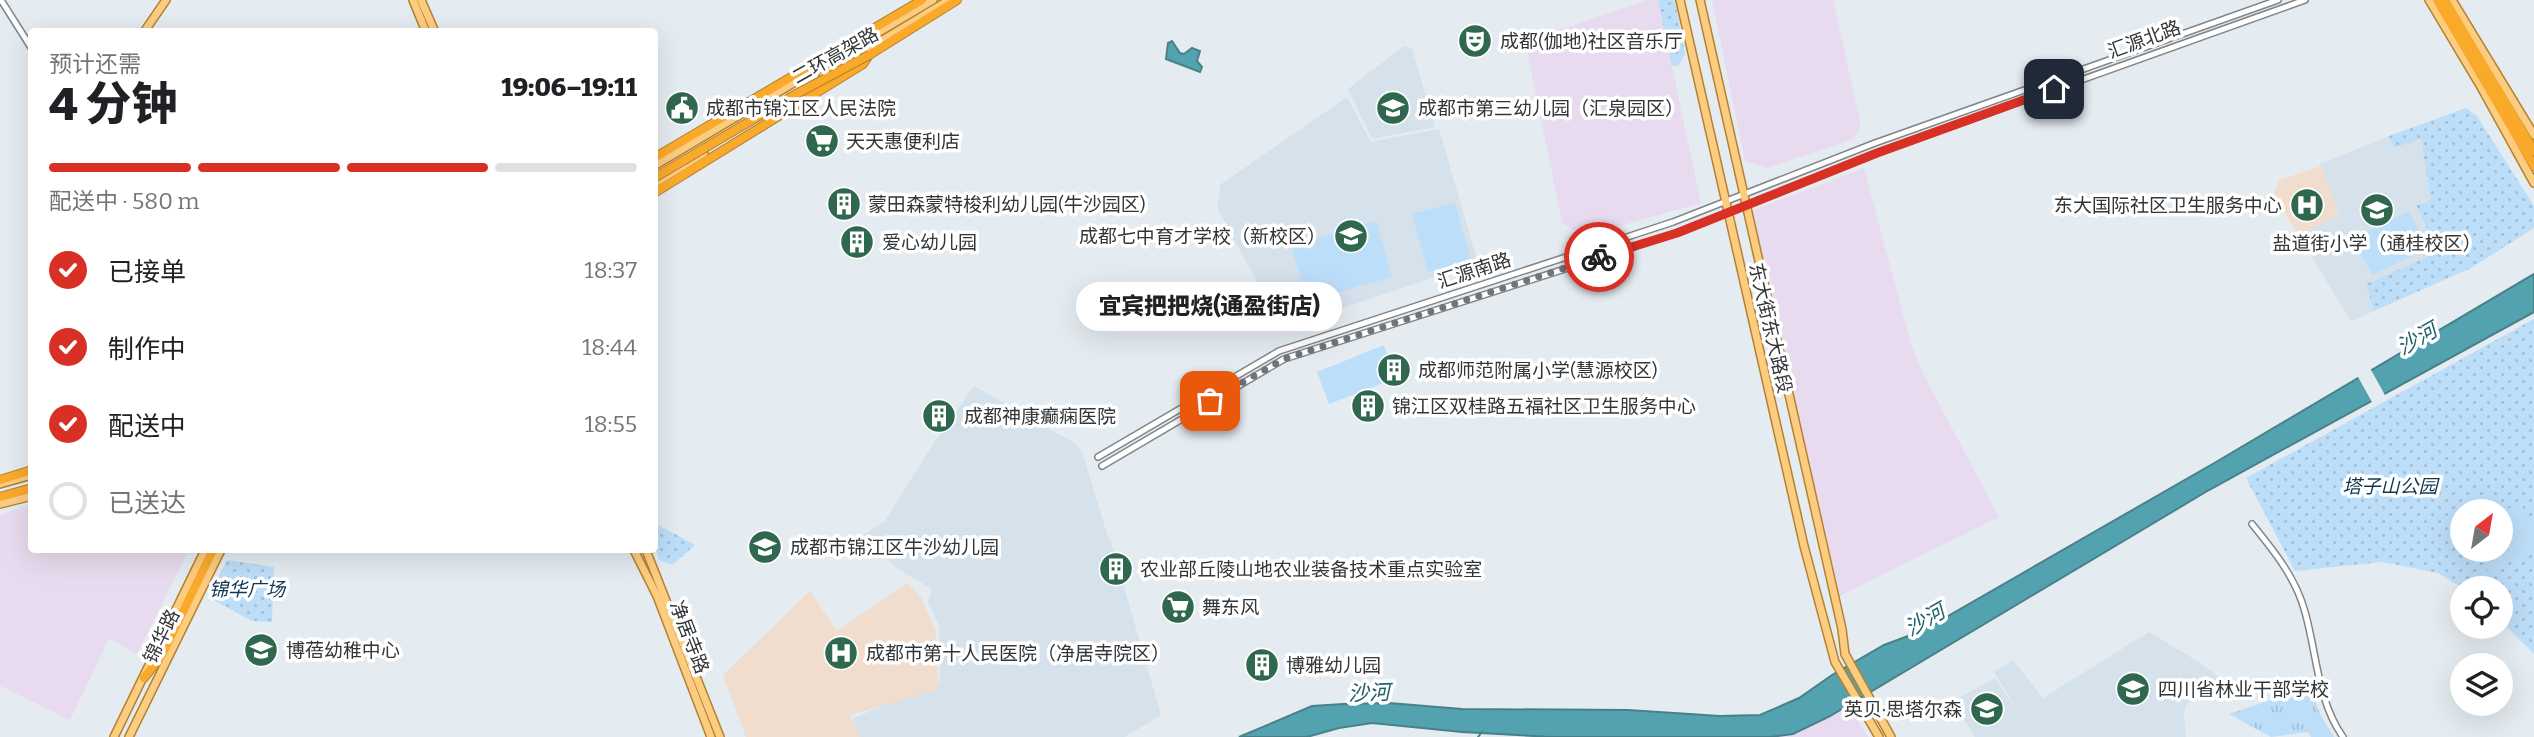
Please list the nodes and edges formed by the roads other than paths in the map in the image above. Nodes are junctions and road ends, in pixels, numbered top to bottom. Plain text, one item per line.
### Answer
1 (160, 0) edge
2 (166, 0) edge
3 (413, 0) edge
4 (421, 0) edge
5 (922, 0) edge
6 (933, 0) edge
7 (949, 0) edge
8 (957, 0) edge
9 (1680, 0) edge
10 (1700, 0) edge
11 (2278, 0) edge
12 (2305, 0) edge
13 (2430, 0) edge
14 (2437, 0) edge
15 (2445, 0) edge
16 (2452, 0) edge
17 (2, 2) edge
18 (143, 28) edge
19 (144, 28) edge
20 (424, 28) edge
21 (433, 28) edge
22 (28, 43) edge
23 (869, 55) junction
24 (2534, 135) edge
25 (1875, 143) joint
26 (2534, 150) edge
27 (1877, 153) joint
28 (658, 156) edge
29 (658, 164) edge
30 (2534, 166) edge
31 (658, 176) edge
32 (658, 181) edge
33 (2534, 183) edge
34 (658, 191) edge
35 (1744, 194) junction
36 (1725, 202) junction
37 (1746, 206) junction
38 (1728, 213) junction
39 (1098, 457) dead end
40 (1102, 466) dead end
41 (28, 472) edge
42 (28, 476) edge
43 (0, 482) edge
44 (28, 489) edge
45 (0, 497) edge
46 (28, 497) edge
47 (0, 504) edge
48 (2252, 524) dead end
49 (204, 553) edge
50 (212, 553) edge
51 (220, 553) edge
52 (636, 553) edge
53 (647, 553) edge
54 (144, 678) junction
55 (114, 737) edge
56 (129, 737) edge
57 (711, 737) edge
58 (720, 737) edge
59 (1880, 737) edge
60 (1892, 737) edge
61 (2343, 737) edge

1 - 18 main road
2 - 19 main road
3 - 20 main road
4 - 21 main road
5 - 28 highway, 二环高架路
6 - 29 main road
7 - 32 main road
8 - 23 highway, 二环高架路
9 - 36 main road, 东大街东大路段
10 - 35 main road, 东大街东大路段
11 - 25 street, 汇源北路
12 - 27 street, 汇源北路
13 - 33 main road
14 - 30 highway
15 - 26 highway
16 - 24 main road
17 - 22 street
23 - 31 highway, 二环高架路, bridge
23 - 34 highway
25 - 35 street, 汇源南路
27 - 37 street, 汇源南路
35 - 36 street, 汇源南路
35 - 37 main road, 东大街东大路段
36 - 38 main road, 东大街东大路段
36 - 39 street, 汇源南路
37 - 38 street, 汇源南路
37 - 60 main road, 东大街东大路段
38 - 40 street, 汇源南路
38 - 59 main road, 东大街东大路段
41 - 43 highway
42 - 43 main road
44 - 45 highway
46 - 47 main road
48 - 61 street
49 - 54 main road, 锦华路
50 - 54 highway
51 - 56 main road, 锦华路
52 - 57 main road, 净居寺路
53 - 58 main road, 净居寺路
54 - 55 main road, 锦华路

